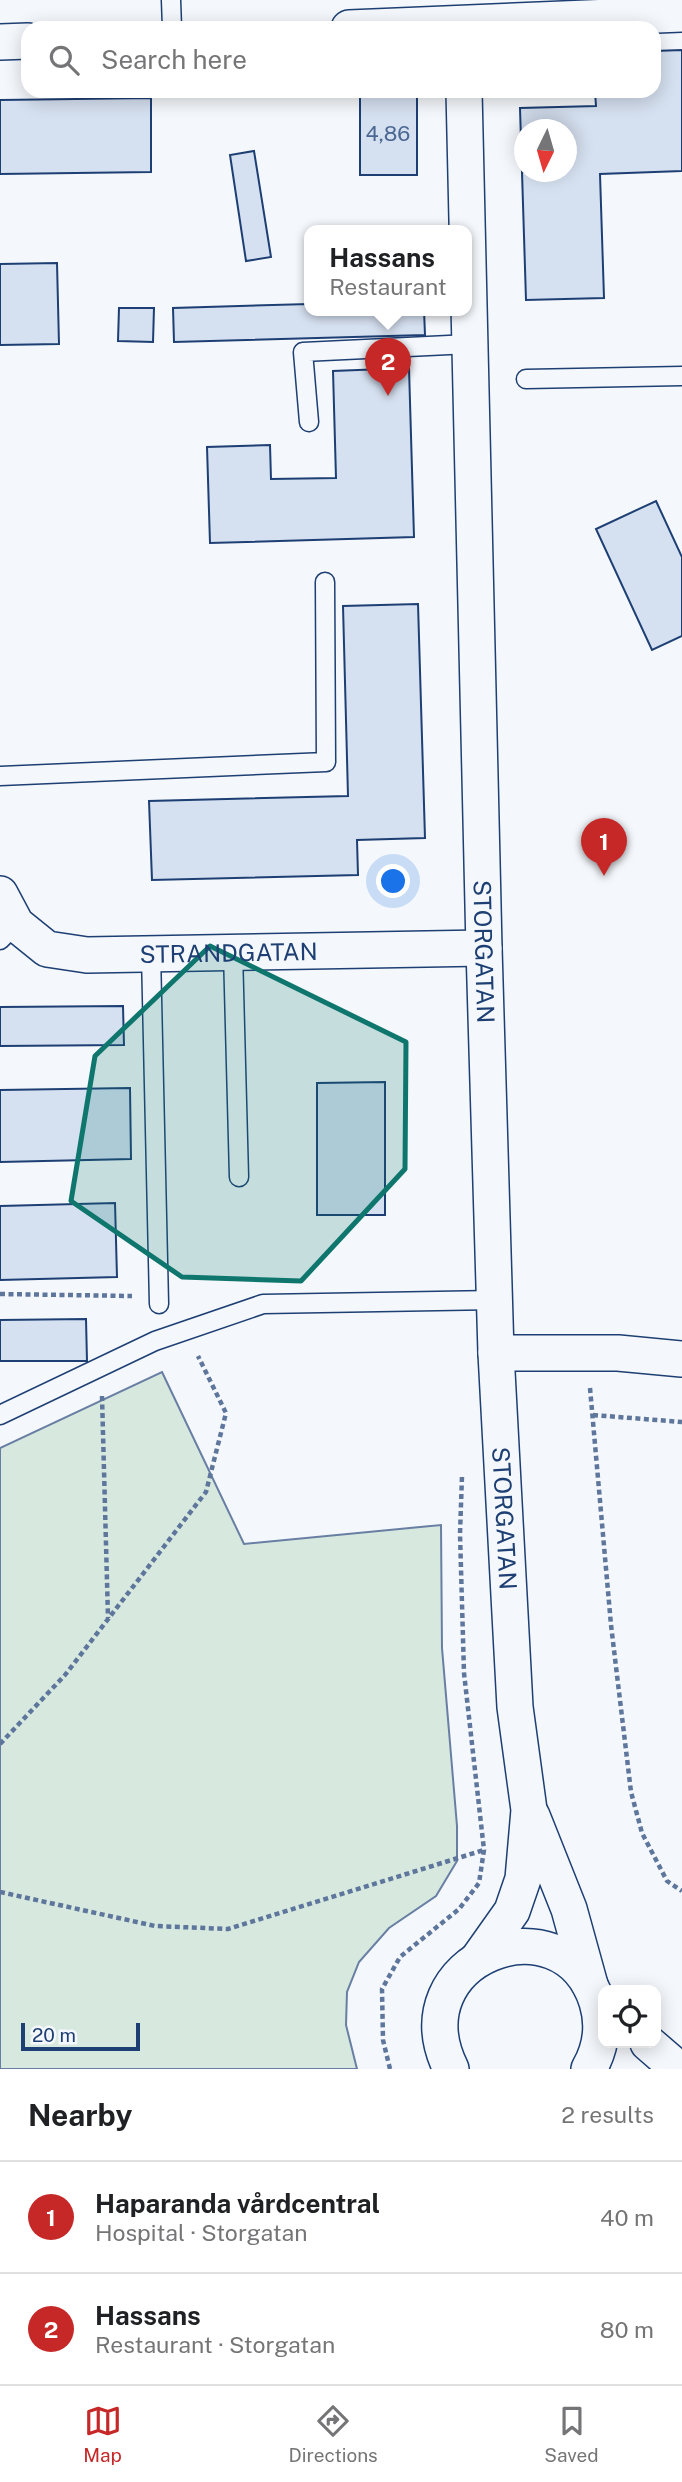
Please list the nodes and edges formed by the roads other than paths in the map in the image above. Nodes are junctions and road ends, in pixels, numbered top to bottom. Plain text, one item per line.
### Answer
1 (171, 0) edge
2 (682, 14) edge
3 (463, 17) edge
4 (172, 21) edge
5 (422, 21) edge
6 (21, 41) edge
7 (0, 42) edge
8 (464, 98) edge
9 (467, 225) edge
10 (469, 316) edge
11 (470, 344) junction
12 (682, 376) edge
13 (526, 379) dead end
14 (309, 422) dead end
15 (325, 582) dead end
16 (0, 776) edge
17 (0, 894) edge
18 (8, 932) edge
19 (484, 948) junction
20 (233, 952) junction
21 (151, 954) junction
22 (239, 1177) dead end
23 (159, 1300) road end
24 (495, 1300) junction
25 (496, 1353) junction
26 (682, 1359) edge
27 (0, 1415) edge
28 (529, 1810) junction
29 (478, 1959) junction
30 (596, 1991) edge
31 (654, 2048) edge
32 (448, 2065) edge
33 (589, 2069) edge
34 (678, 2069) edge

1 - 4 lane
2 - 3 street
3 - 5 street
6 - 7 street
8 - 9 street, STORGATAN
10 - 11 street, STORGATAN
11 - 14 lane
11 - 19 street, STORGATAN
12 - 13 lane
15 - 16 lane
17 - 18 street, STRANDGATAN
18 - 21 street, STRANDGATAN
19 - 20 street, STRANDGATAN
19 - 24 street, STORGATAN
20 - 21 street, STRANDGATAN
20 - 22 lane
21 - 23 lane
24 - 25 street, STORGATAN
24 - 27 lane
25 - 26 street
25 - 28 street, STORGATAN
28 - 29 street, STORGATAN
28 - 30 street, STORGATAN
29 - 30 street, STORGATAN
29 - 32 street, STORGATAN
30 - 33 street, STORGATAN
31 - 34 street

